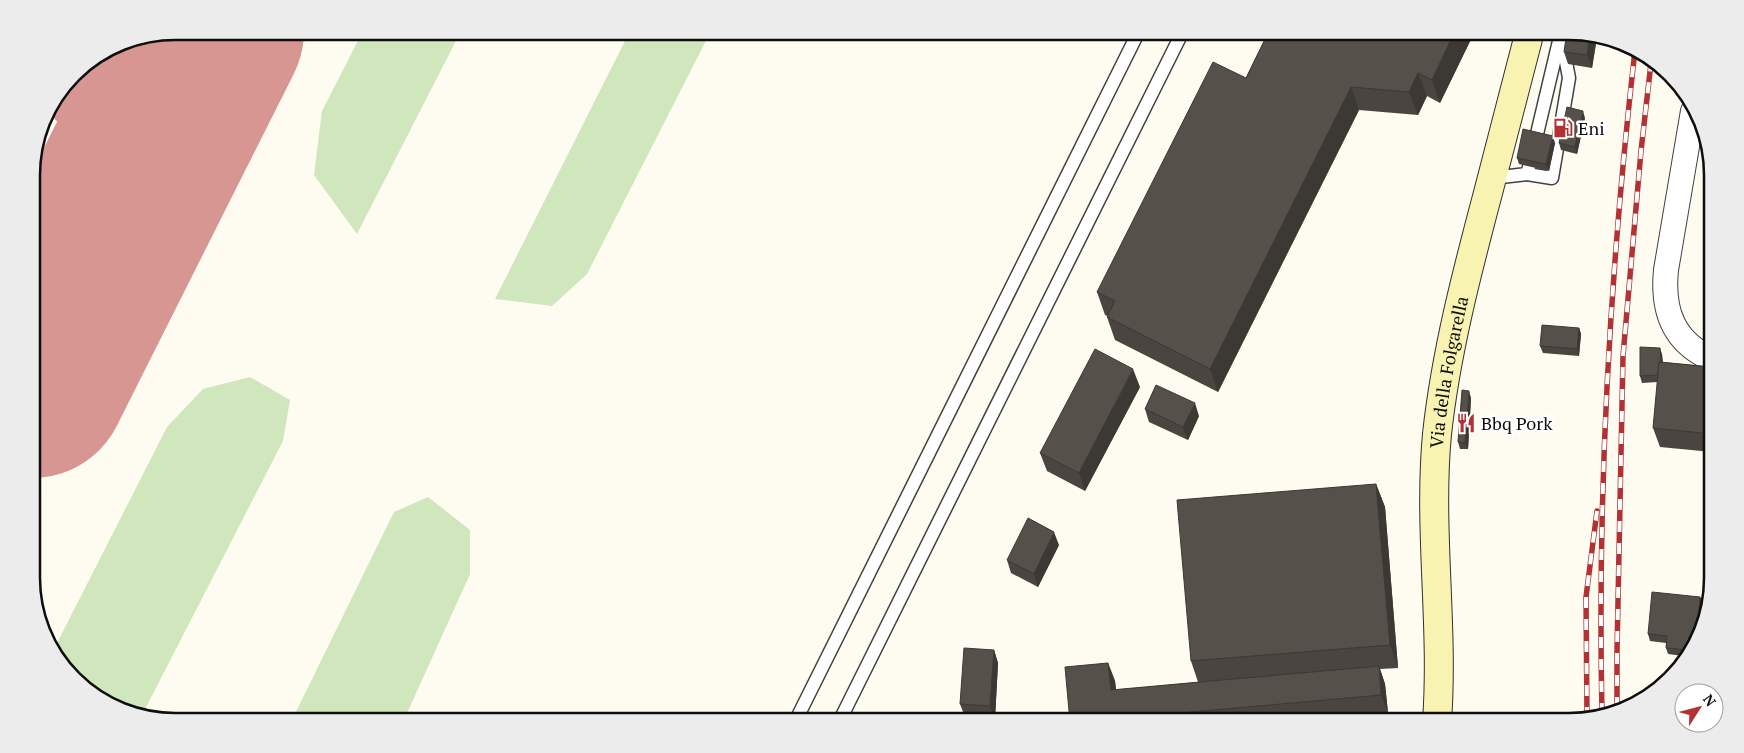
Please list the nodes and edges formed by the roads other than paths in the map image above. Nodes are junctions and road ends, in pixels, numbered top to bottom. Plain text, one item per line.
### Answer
1 (1135, 40) edge
2 (1179, 40) edge
3 (1528, 40) edge
4 (1557, 40) edge
5 (1561, 40) edge
6 (1692, 119) edge
7 (1536, 138) edge
8 (1492, 178) junction
9 (1704, 354) edge
10 (799, 713) edge
11 (843, 713) edge
12 (1437, 713) edge

1 - 10 lane
2 - 11 lane
3 - 8 street, Via della Folgarella
4 - 7 lane
5 - 8 lane
6 - 9 street
8 - 12 street, Via della Folgarella

